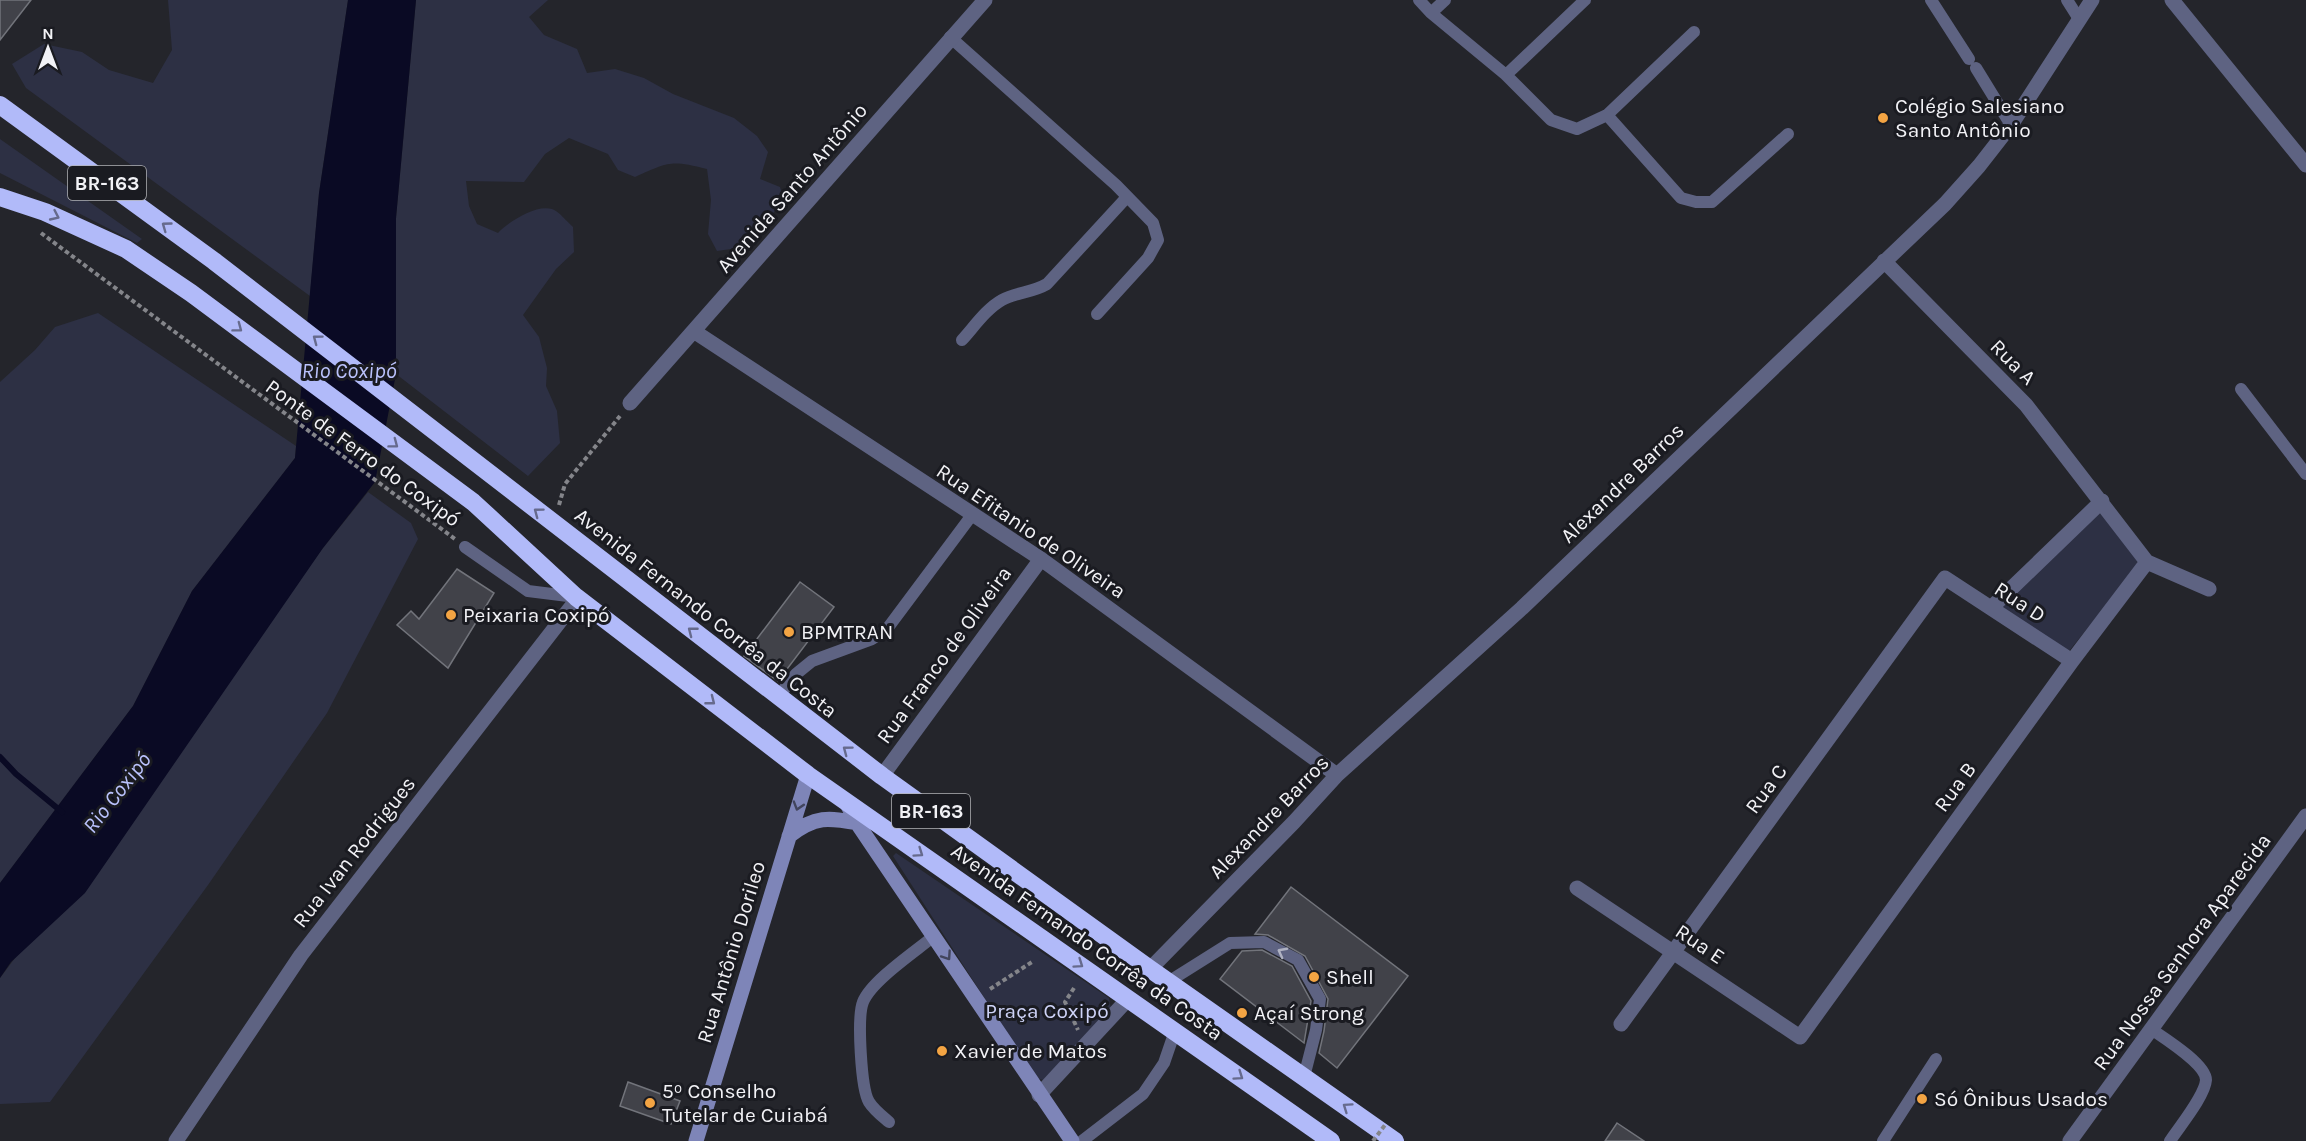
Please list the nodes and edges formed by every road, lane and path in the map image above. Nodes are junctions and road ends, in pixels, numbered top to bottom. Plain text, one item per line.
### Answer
1 (985, 0) edge
2 (1419, 0) edge
3 (1445, 0) edge
4 (1585, 0) edge
5 (1931, 0) edge
6 (2067, 0) edge
7 (2092, 0) edge
8 (2172, 0) edge
9 (1431, 13) junction
10 (2079, 19) junction
11 (1694, 32) dead end
12 (951, 37) junction
13 (1506, 75) junction
14 (0, 105) edge
15 (1607, 115) junction
16 (2011, 125) junction
17 (1788, 134) dead end
18 (2306, 165) edge
19 (0, 197) edge
20 (1127, 197) junction
21 (37, 229) dead end
22 (1884, 261) junction
23 (1097, 314) dead end
24 (695, 332) junction
25 (962, 340) dead end
26 (2241, 389) dead end
27 (630, 404) joint
28 (2306, 474) edge
29 (2102, 501) junction
30 (972, 515) junction
31 (550, 521) junction
32 (465, 547) joint
33 (1041, 559) junction
34 (2147, 562) junction
35 (1945, 578) joint
36 (2209, 589) dead end
37 (577, 597) junction
38 (1991, 608) junction
39 (2072, 661) junction
40 (778, 697) junction
41 (808, 775) junction
42 (1337, 775) junction
43 (882, 776) junction
44 (846, 802) junction
45 (2306, 816) edge
46 (857, 823) junction
47 (884, 828) junction
48 (789, 836) junction
49 (1576, 888) dead end
50 (934, 936) junction
51 (1674, 952) junction
52 (1032, 962) dead end
53 (1150, 969) junction
54 (1168, 982) junction
55 (1074, 988) dead end
56 (976, 998) junction
57 (1128, 999) junction
58 (1621, 1024) dead end
59 (2151, 1029) junction
60 (1175, 1031) junction
61 (1800, 1037) joint
62 (1085, 1045) junction
63 (1936, 1059) dead end
64 (1304, 1077) junction
65 (1039, 1095) junction
66 (889, 1122) dead end
67 (1385, 1125) dead end
68 (176, 1141) edge
69 (696, 1141) edge
70 (1072, 1141) edge
71 (1082, 1141) edge
72 (1331, 1141) edge
73 (1373, 1141) edge
74 (1395, 1141) edge
75 (1883, 1141) edge
76 (2070, 1141) edge
77 (2170, 1141) edge

1 - 12 street, Avenida Santo Antônio
2 - 9 lane
3 - 9 lane
4 - 13 lane
5 - 16 lane
6 - 10 lane
7 - 10 street, Alexandre Barros
8 - 18 street
9 - 13 lane
10 - 16 street, Alexandre Barros
11 - 15 lane
12 - 20 lane
12 - 24 street, Avenida Santo Antônio
13 - 15 lane
31 -> 14 highway, Avenida Fernando Corrêa da Costa / BR-163
15 - 17 lane
16 - 22 street, Alexandre Barros
19 -> 37 highway, Avenida Fernando Corrêa da Costa / BR-163
20 - 23 lane
20 - 25 lane
21 - 32 path, Ponte de Ferro do Coxipó
22 - 29 street, Rua A
22 - 42 street, Alexandre Barros
24 - 27 street, Avenida Santo Antônio
24 - 30 street, Rua Efitanio de Oliveira
26 - 28 lane
27 - 31 path
29 - 34 street, Rua A
29 - 38 street
30 - 33 street, Rua Efitanio de Oliveira
30 - 40 lane
40 -> 31 highway, Avenida Fernando Corrêa da Costa / BR-163
32 - 37 lane
33 - 42 street, Rua Efitanio de Oliveira
33 - 43 street, Rua Franco de Oliveira
34 - 36 street
34 - 39 street, Rua B
35 - 38 street, Rua D
35 - 51 street, Rua C
37 -> 41 highway, Avenida Fernando Corrêa da Costa / BR-163
37 - 68 street, Rua Ivan Rodrigues
38 - 39 street, Rua D
39 - 61 street, Rua B
43 -> 40 highway, Avenida Fernando Corrêa da Costa / BR-163
41 - 44 highway, Avenida Fernando Corrêa da Costa / BR-163
41 -> 48 street, Rua Antônio Dorileo
42 - 53 street, Alexandre Barros
43 - 53 highway, Avenida Fernando Corrêa da Costa / BR-163
44 - 46 street
44 - 47 highway, Avenida Fernando Corrêa da Costa / BR-163
45 - 59 street, Rua Nossa Senhora Aparecida
46 - 47 street
46 - 48 street
46 - 50 street
47 -> 57 highway, Avenida Fernando Corrêa da Costa / BR-163
48 - 69 street, Rua Antônio Dorileo
49 - 51 street, Rua E
50 -> 56 street
50 - 66 lane
51 - 58 street, Rua C
51 - 61 street, Rua E
52 - 56 path
53 - 54 highway, Avenida Fernando Corrêa da Costa / BR-163
54 - 64 highway, Avenida Fernando Corrêa da Costa / BR-163
64 -> 54 lane
55 - 62 path
56 - 65 street
57 - 60 highway, Avenida Fernando Corrêa da Costa / BR-163
57 - 62 street
59 - 76 street, Rua Nossa Senhora Aparecida
59 - 77 lane
60 - 71 lane
60 -> 72 highway, Avenida Fernando Corrêa da Costa / BR-163
62 - 65 street
63 - 75 lane
74 -> 64 highway, Avenida Fernando Corrêa da Costa / BR-163
65 - 70 street
67 - 73 path, bridge

